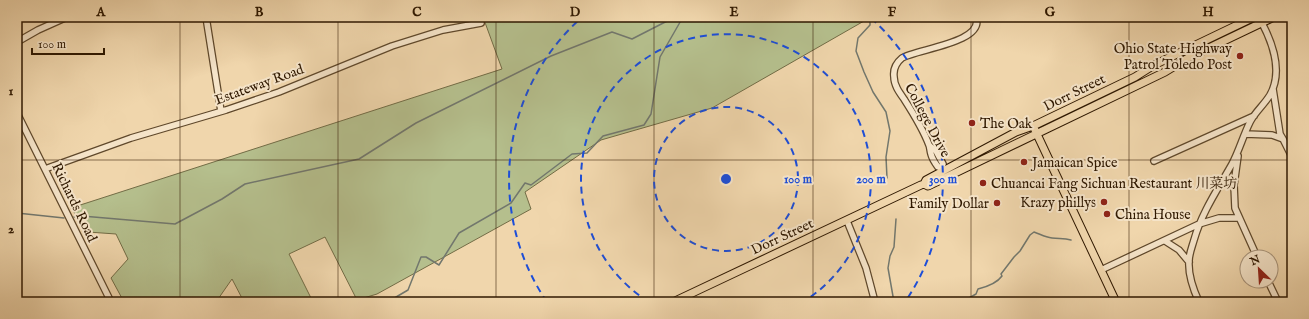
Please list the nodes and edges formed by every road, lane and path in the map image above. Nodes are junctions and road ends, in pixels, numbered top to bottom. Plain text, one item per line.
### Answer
1 (67, 17) edge
2 (206, 17) edge
3 (976, 17) edge
4 (1274, 17) edge
5 (1260, 19) edge
6 (481, 23) dead end
7 (17, 42) edge
8 (1273, 89) junction
9 (221, 111) junction
10 (17, 113) edge
11 (1254, 116) junction
12 (1033, 126) junction
13 (1037, 134) junction
14 (1245, 134) junction
15 (1283, 139) junction
16 (1238, 151) junction
17 (1292, 157) edge
18 (1154, 161) dead end
19 (45, 169) junction
20 (942, 169) junction
21 (924, 184) junction
22 (1238, 218) junction
23 (847, 220) junction
24 (1199, 224) junction
25 (1165, 240) junction
26 (1253, 249) edge
27 (1188, 262) junction
28 (1101, 270) junction
29 (1272, 289) edge
30 (111, 302) edge
31 (673, 302) edge
32 (875, 302) edge
33 (1116, 302) edge
34 (1199, 302) edge
35 (1278, 302) edge

1 - 7 street
2 - 9 street
3 - 20 street, College Drive
4 - 5 main road, Dorr Street
5 - 8 street
5 - 12 main road, Dorr Street
5 - 13 main road, Dorr Street
6 - 9 street, Estateway Road
8 - 11 street
8 - 15 street
9 - 19 street, Estateway Road
10 - 19 street, Richards Road
11 - 14 street
11 - 18 street
12 - 13 main road
12 - 20 main road, Dorr Street
13 - 21 main road, Dorr Street
13 - 28 main road
14 - 15 street
14 - 16 street
15 - 17 street
16 - 22 street
16 - 24 street
19 - 30 street, Richards Road
20 - 21 main road, Dorr Street
21 - 23 main road, Dorr Street
22 - 24 street
22 - 26 street
23 - 31 main road, Dorr Street
23 - 32 street
24 - 25 street
24 - 27 street
25 - 27 street
25 - 28 street
27 - 34 street
28 - 33 main road
29 - 35 street

